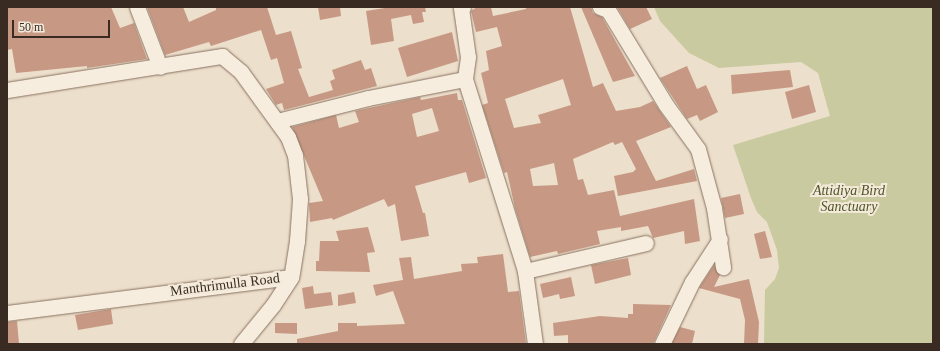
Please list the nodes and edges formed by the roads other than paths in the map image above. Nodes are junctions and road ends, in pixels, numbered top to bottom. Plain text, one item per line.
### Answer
1 (138, 7) edge
2 (463, 7) edge
3 (600, 7) edge
4 (160, 67) junction
5 (465, 79) junction
6 (7, 90) edge
7 (278, 121) junction
8 (720, 239) junction
9 (646, 243) dead end
10 (724, 267) dead end
11 (525, 271) junction
12 (290, 277) junction
13 (7, 313) edge
14 (241, 344) edge
15 (535, 344) edge
16 (662, 344) edge

1 - 4 street
2 - 5 street
3 - 8 street
4 - 6 street, Manthrimulla Road
4 - 7 street, Manthrimulla Road
5 - 7 street
5 - 11 street
7 - 12 street, Manthrimulla Road
8 - 10 street
8 - 16 street
9 - 11 street
11 - 15 street
12 - 13 street, Manthrimulla Road
12 - 14 street

